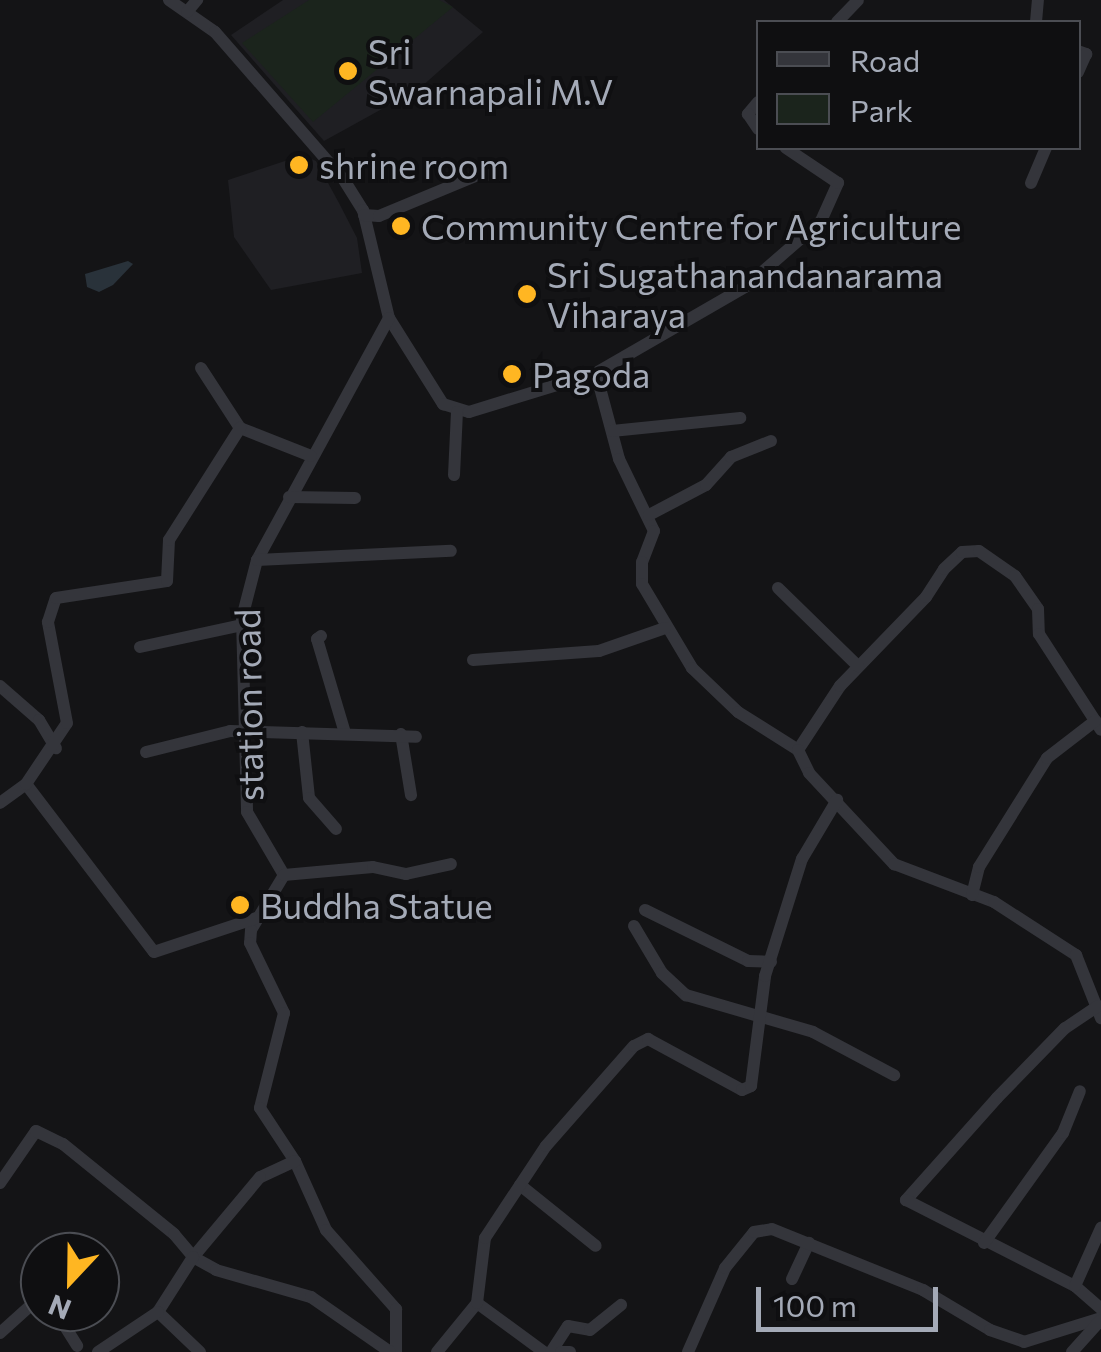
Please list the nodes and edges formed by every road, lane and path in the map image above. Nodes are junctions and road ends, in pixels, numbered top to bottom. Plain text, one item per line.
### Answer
1 (169, 0) edge
2 (197, 0) edge
3 (858, 0) edge
4 (187, 12) junction
5 (839, 20) edge
6 (756, 104) edge
7 (756, 126) edge
8 (789, 150) edge
9 (1045, 150) edge
10 (500, 175) dead end
11 (1031, 183) dead end
12 (364, 216) junction
13 (389, 318) junction
14 (201, 368) dead end
15 (596, 373) junction
16 (456, 412) junction
17 (740, 418) dead end
18 (240, 428) junction
19 (612, 432) junction
20 (771, 442) dead end
21 (310, 456) junction
22 (454, 475) dead end
23 (289, 497) junction
24 (355, 498) dead end
25 (649, 516) junction
26 (451, 551) dead end
27 (256, 560) junction
28 (778, 588) dead end
29 (242, 625) junction
30 (664, 628) junction
31 (321, 636) dead end
32 (140, 647) dead end
33 (473, 660) dead end
34 (858, 666) junction
35 (0, 686) edge
36 (1099, 727) edge
37 (246, 730) junction
38 (302, 732) junction
39 (345, 733) junction
40 (56, 748) junction
41 (798, 750) junction
42 (146, 752) dead end
43 (26, 784) junction
44 (412, 794) dead end
45 (837, 800) junction
46 (0, 803) edge
47 (336, 828) dead end
48 (450, 864) dead end
49 (284, 876) junction
50 (972, 895) junction
51 (645, 910) dead end
52 (256, 918) junction
53 (634, 926) dead end
54 (771, 962) junction
55 (762, 1012) junction
56 (1100, 1012) edge
57 (894, 1075) dead end
58 (1080, 1091) dead end
59 (295, 1160) junction
60 (0, 1182) edge
61 (520, 1184) junction
62 (1101, 1228) edge
63 (984, 1242) junction
64 (808, 1243) junction
65 (596, 1246) dead end
66 (194, 1258) junction
67 (792, 1279) dead end
68 (1074, 1286) junction
69 (477, 1303) junction
70 (622, 1304) dead end
71 (1101, 1310) edge
72 (158, 1312) junction
73 (20, 1314) edge
74 (1101, 1319) edge
75 (0, 1332) edge
76 (98, 1352) edge
77 (200, 1352) edge
78 (393, 1352) edge
79 (438, 1352) edge
80 (548, 1352) edge
81 (561, 1352) edge
82 (570, 1352) edge
83 (688, 1352) edge
84 (1072, 1352) edge

1 - 4 street
2 - 4 street
3 - 5 street
4 - 12 street
6 - 7 street
8 - 15 street
9 - 11 street
10 - 12 street
12 - 13 street
13 - 16 street
13 - 21 street, station road
14 - 18 street
15 - 16 street
15 - 19 street
16 - 22 street
17 - 19 street
18 - 21 street
18 - 40 street
19 - 25 street
20 - 25 street
21 - 23 street, station road
23 - 24 street
23 - 27 street, station road
25 - 30 street
26 - 27 street
27 - 29 street, station road
28 - 34 street
29 - 32 street
29 - 37 street, station road
30 - 33 street
30 - 41 street
31 - 39 street
34 - 36 street
34 - 41 street
35 - 40 street
36 - 50 street
37 - 38 street
37 - 42 street
37 - 49 street, station road
38 - 39 street
38 - 47 street
39 - 44 street
40 - 43 street
41 - 45 street
43 - 46 street
43 - 52 street
45 - 50 street
45 - 54 street
48 - 49 street
49 - 52 street
50 - 56 street
51 - 54 street
52 - 59 street
53 - 55 street
54 - 55 street
55 - 57 street
55 - 61 street
56 - 63 street
58 - 63 street
59 - 66 street
59 - 78 street
60 - 66 street
61 - 65 street
61 - 69 street
62 - 68 street
63 - 68 street
64 - 67 street
64 - 74 street
64 - 83 street
66 - 72 street
66 - 78 street
68 - 71 street
69 - 79 street
69 - 80 street
70 - 80 street
72 - 76 street
72 - 77 street
73 - 75 street
74 - 84 street
81 - 82 street

